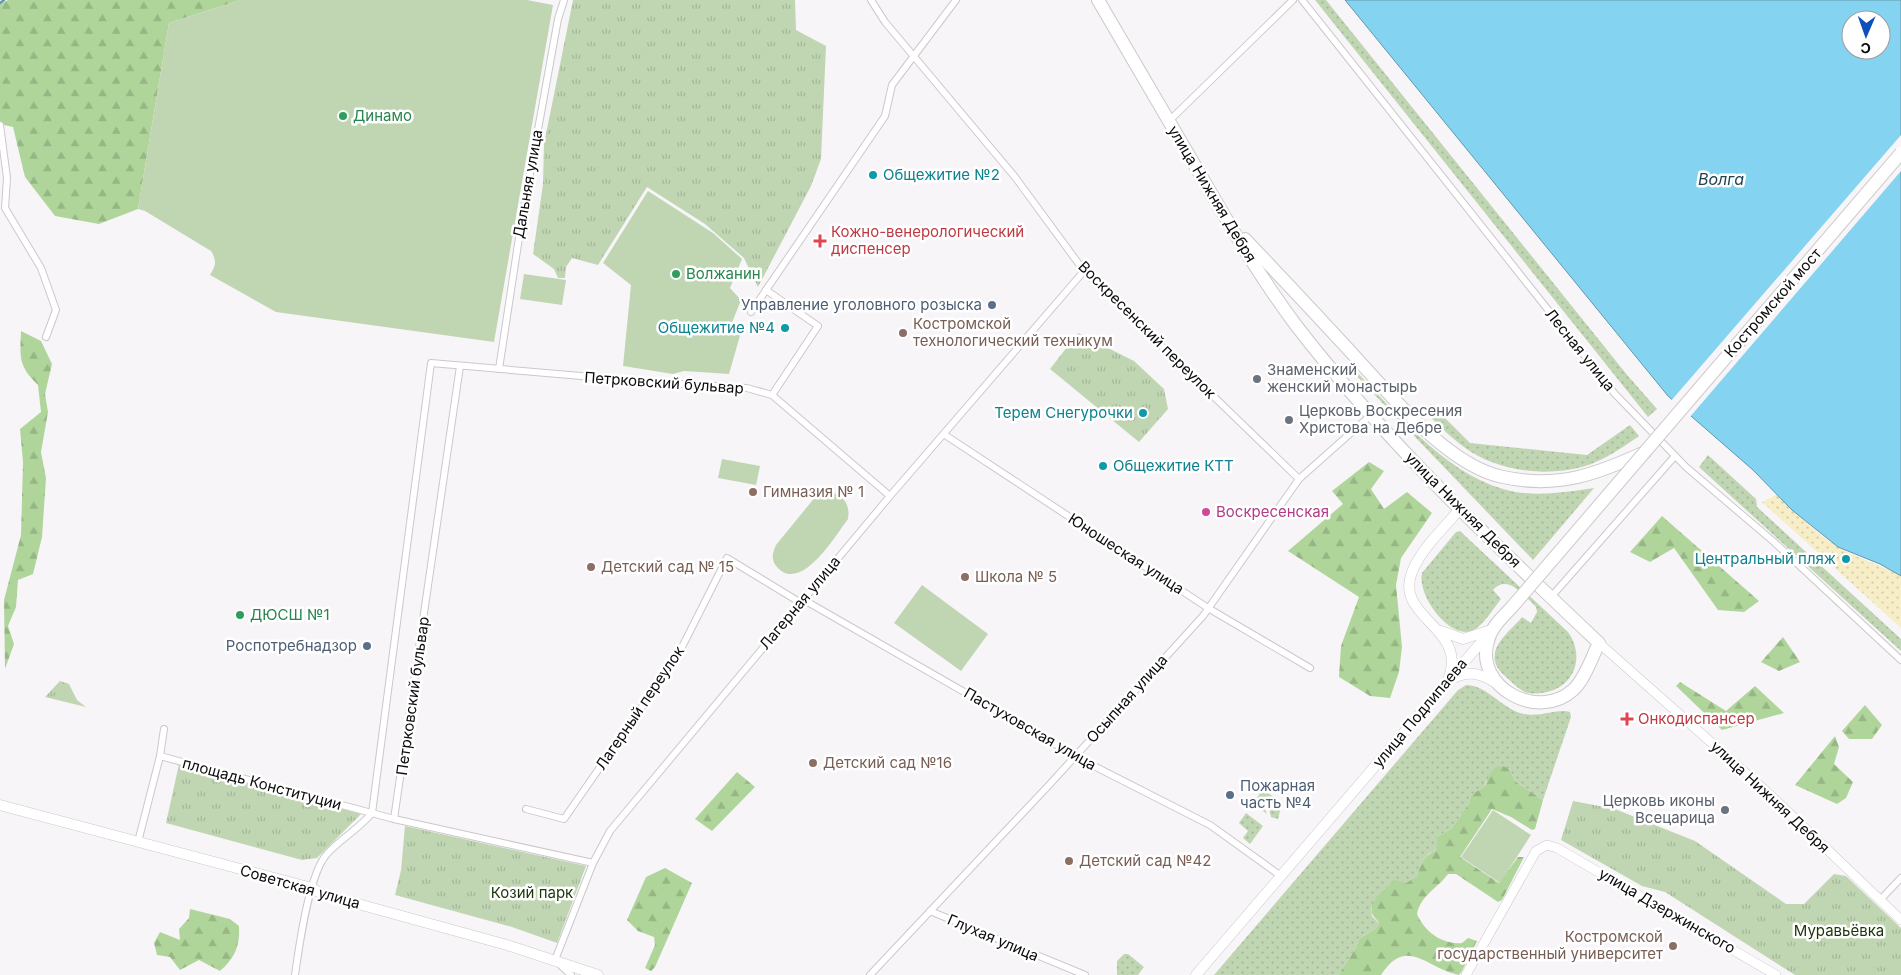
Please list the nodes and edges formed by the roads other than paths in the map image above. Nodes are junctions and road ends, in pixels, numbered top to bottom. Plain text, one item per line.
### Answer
1 (564, 0) edge
2 (871, 0) edge
3 (956, 0) edge
4 (1098, 0) edge
5 (1293, 0) edge
6 (1302, 0) edge
7 (912, 55) junction
8 (1169, 121) junction
9 (0, 125) edge
10 (1901, 153) edge
11 (1225, 217) junction
12 (1084, 271) junction
13 (766, 290) junction
14 (751, 312) dead end
15 (46, 337) dead end
16 (460, 366) junction
17 (499, 369) junction
18 (772, 396) junction
19 (1371, 415) junction
20 (945, 435) junction
21 (1645, 452) junction
22 (1675, 456) junction
23 (1299, 479) junction
24 (890, 496) junction
25 (1459, 510) junction
26 (727, 558) joint
27 (1551, 598) junction
28 (803, 601) junction
29 (1208, 608) junction
30 (1492, 629) junction
31 (1438, 630) junction
32 (1599, 643) junction
33 (1901, 660) edge
34 (1310, 668) dead end
35 (1448, 680) junction
36 (1496, 683) junction
37 (164, 729) dead end
38 (160, 756) junction
39 (1076, 756) junction
40 (0, 805) edge
41 (526, 809) dead end
42 (369, 812) junction
43 (382, 815) junction
44 (394, 819) junction
45 (364, 822) junction
46 (138, 842) junction
47 (593, 863) junction
48 (1281, 876) junction
49 (1901, 878) edge
50 (312, 888) junction
51 (1880, 900) junction
52 (930, 911) junction
53 (1901, 920) edge
54 (555, 960) junction
55 (295, 975) edge
56 (571, 975) edge
57 (598, 975) edge
58 (870, 975) edge
59 (1085, 975) edge
60 (1196, 975) edge
61 (1466, 975) edge
62 (1776, 975) edge

1 - 17 street, Дальняя улица
2 - 7 street
3 - 7 street
4 - 8 highway, улица Нижняя Дебря
5 - 8 street
6 - 22 street, Лесная улица
7 - 12 street, Воскресенский переулок
7 - 13 street
8 - 11 highway, улица Нижняя Дебря
9 - 15 street
10 - 21 highway, Костромской мост, bridge
11 - 19 highway, улица Нижняя Дебря
11 - 21 highway
12 - 20 street, Лагерная улица
12 - 23 street, Воскресенский переулок
13 - 14 street
13 - 18 street
16 - 17 street, Петрковский бульвар
16 - 42 street, Петрковский бульвар
16 - 44 street, Петрковский бульвар
17 - 18 street, Петрковский бульвар
18 - 24 street, Петрковский бульвар
19 - 23 street, Осыпная улица
19 - 25 highway, улица Нижняя Дебря
20 - 24 street, Лагерная улица
20 - 29 street, Юношеская улица
21 - 30 highway, улица Подлипаева, bridge
22 - 27 street
22 - 33 street, Лесная улица
23 - 29 street, Осыпная улица
24 - 28 street, Лагерная улица
25 - 27 highway, улица Нижняя Дебря
25 - 31 main road
26 - 28 street, Пастуховская улица
26 - 41 street, Лагерный переулок
27 - 32 highway, улица Нижняя Дебря
28 - 39 street, Пастуховская улица
28 - 47 street, Лагерная улица
29 - 34 street, Юношеская улица
29 - 39 street, Осыпная улица
30 - 31 main road
30 - 35 main road, улица Подлипаева
30 - 36 highway
31 - 35 main road
32 - 36 highway
32 - 51 street, улица Нижняя Дебря
35 - 36 main road
35 - 48 main road, улица Подлипаева
37 - 38 street
38 - 42 street, площадь Конституции
38 - 46 street
39 - 48 street, Пастуховская улица
39 - 52 street, Осыпная улица
40 - 46 main road, Советская улица
42 - 43 street, площадь Конституции
42 - 45 street
43 - 44 street, площадь Конституции
43 - 45 street
44 - 47 street
45 - 50 street
46 - 50 main road, Советская улица
47 - 54 street, Лагерная улица
48 - 60 main road, улица Подлипаева
49 - 51 street
50 - 54 main road, Советская улица
50 - 55 street
51 - 53 street, улица Нижняя Дебря
52 - 58 street, Осыпная улица
52 - 59 street, Глухая улица
54 - 56 street
54 - 57 main road, Советская улица
61 - 62 street, улица Дзержинского

